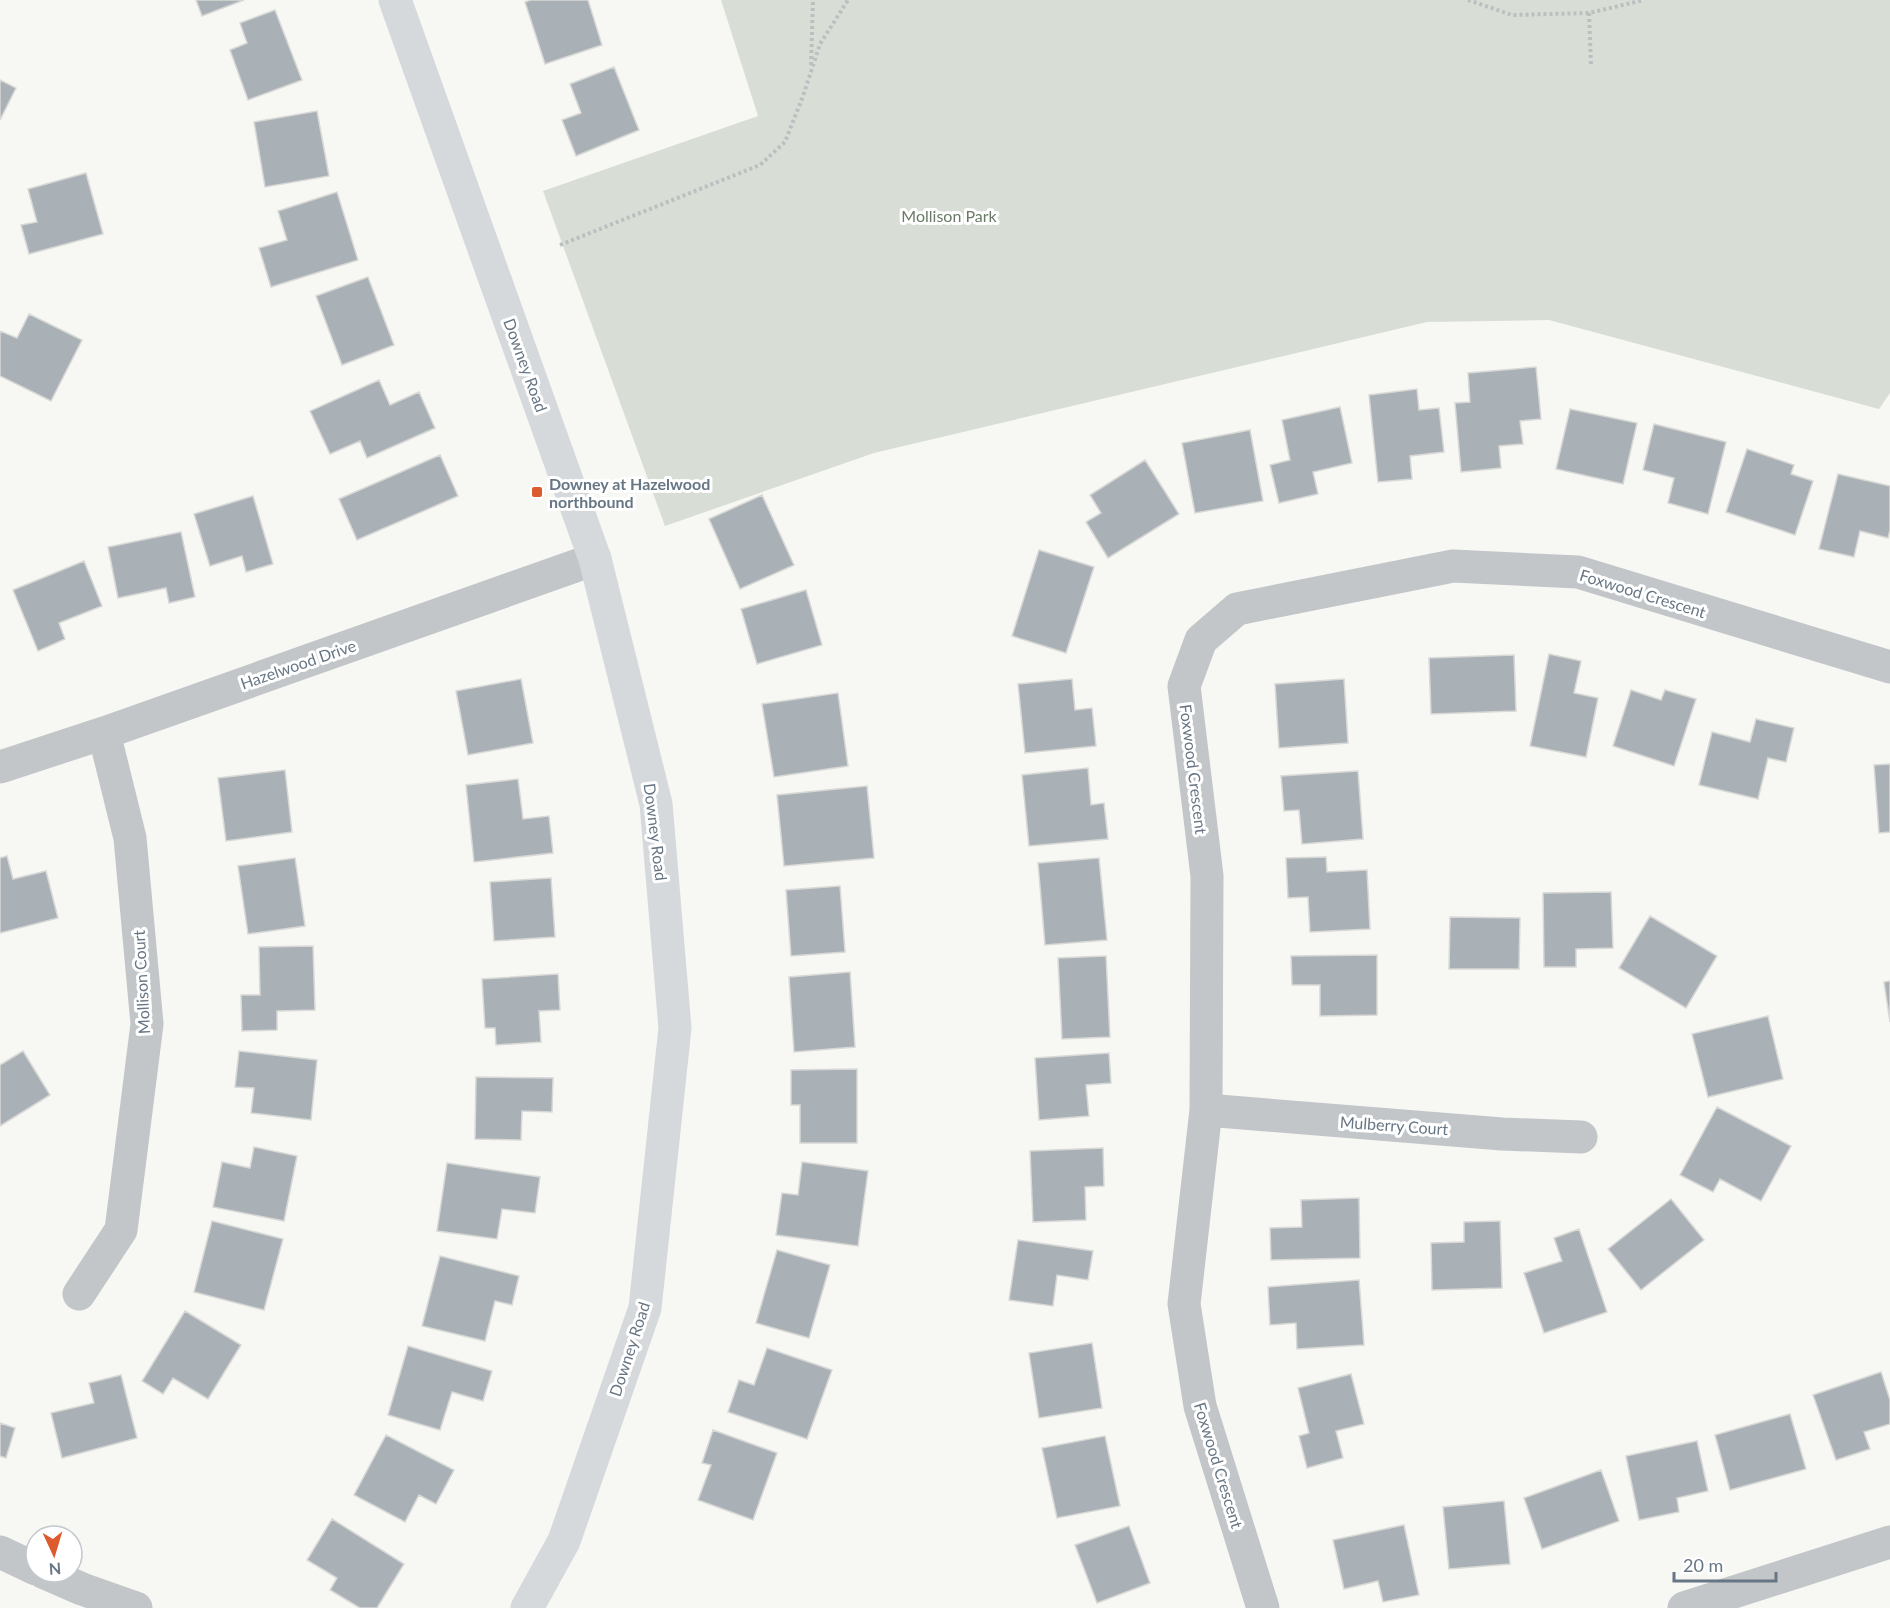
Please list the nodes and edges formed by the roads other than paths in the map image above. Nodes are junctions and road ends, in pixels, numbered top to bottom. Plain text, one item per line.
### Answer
1 (395, 0) edge
2 (596, 559) junction
3 (1890, 667) edge
4 (104, 733) junction
5 (0, 767) edge
6 (1206, 1110) junction
7 (1581, 1137) dead end
8 (79, 1294) dead end
9 (1890, 1542) edge
10 (0, 1552) edge
11 (24, 1563) edge
12 (71, 1584) edge
13 (136, 1608) edge
14 (527, 1608) edge
15 (1263, 1608) edge
16 (1684, 1608) edge

1 - 2 main road, Downey Road
2 - 4 street, Hazelwood Drive
2 - 14 main road, Downey Road
3 - 6 street, Foxwood Crescent
4 - 5 street, Hazelwood Drive
4 - 8 street, Mollison Court
6 - 7 street, Mulberry Court
6 - 15 street, Foxwood Crescent
9 - 16 street
10 - 11 street
12 - 13 street

